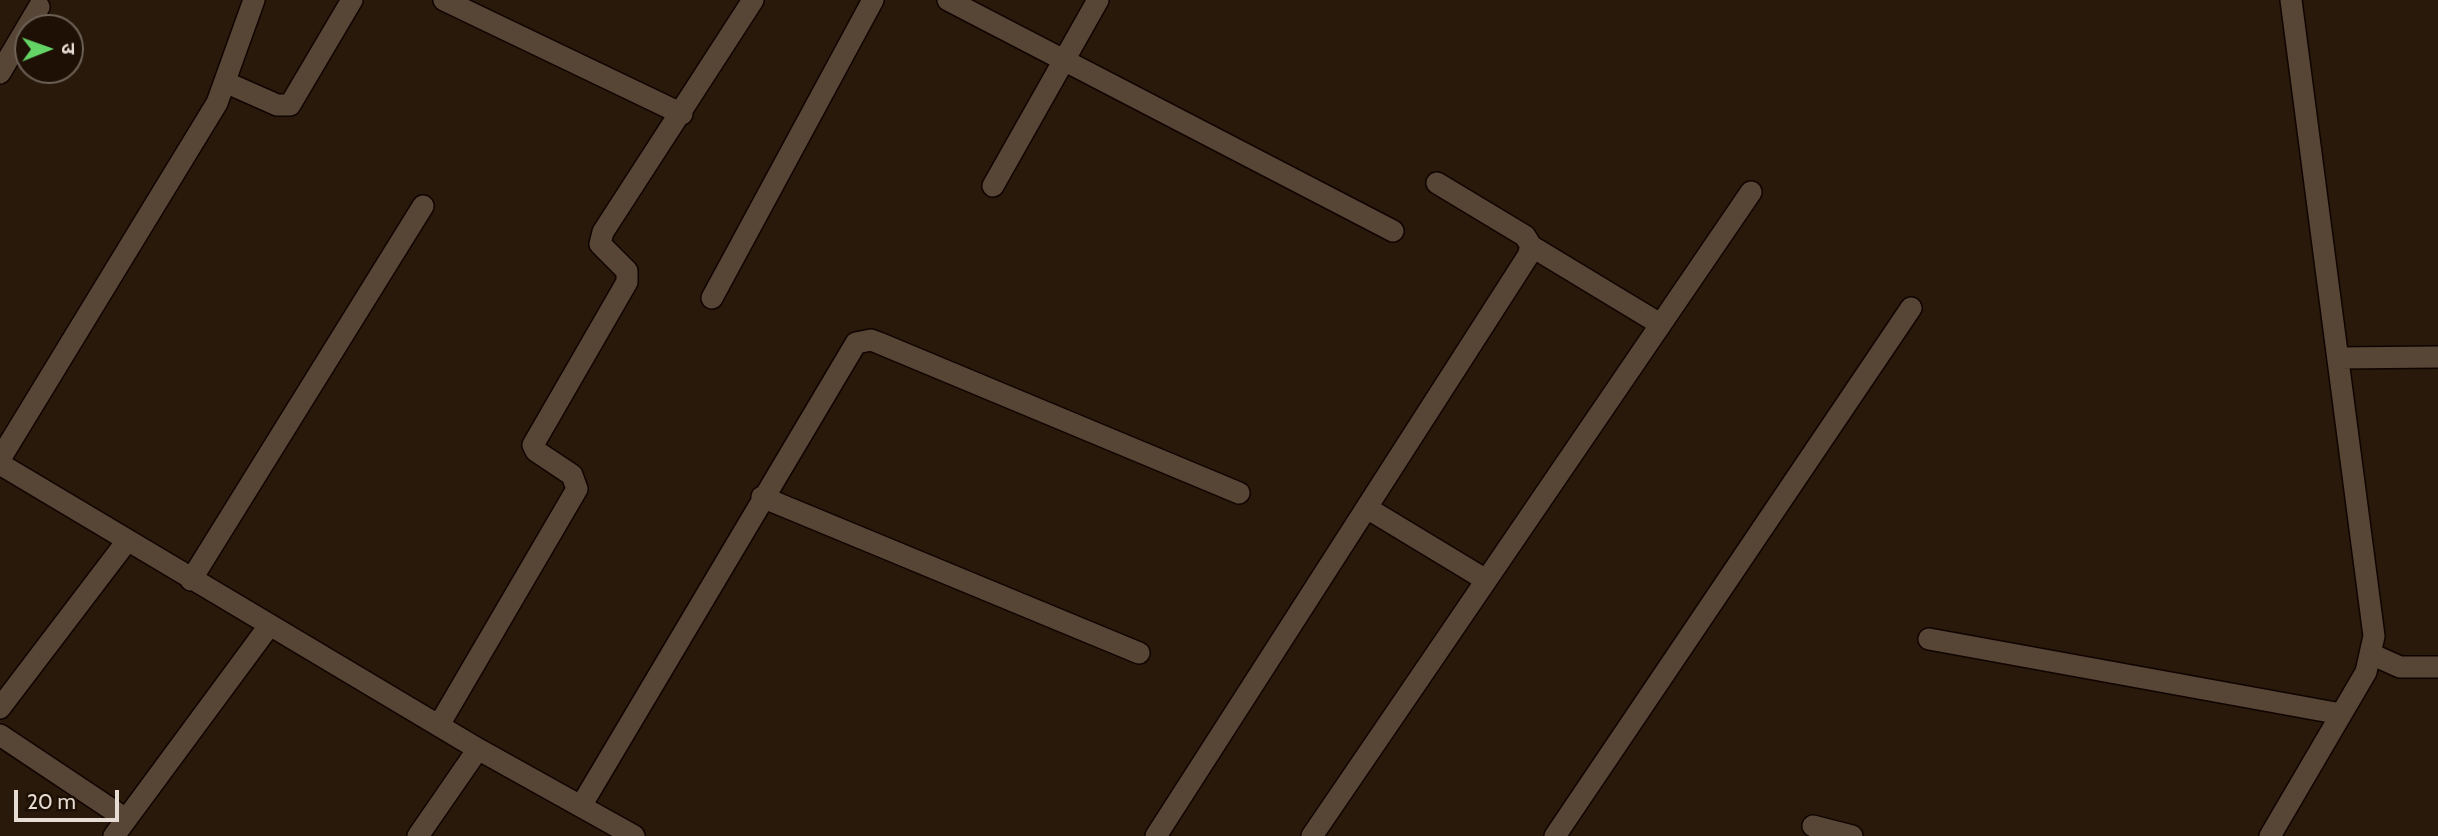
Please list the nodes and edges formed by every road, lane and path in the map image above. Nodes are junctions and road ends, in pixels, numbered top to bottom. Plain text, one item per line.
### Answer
1 (254, 0) edge
2 (352, 0) edge
3 (444, 0) edge
4 (753, 0) edge
5 (873, 0) edge
6 (948, 0) edge
7 (1098, 0) edge
8 (2291, 0) edge
9 (39, 7) dead end
10 (1064, 63) junction
11 (0, 73) edge
12 (225, 82) junction
13 (682, 114) junction
14 (1437, 183) dead end
15 (993, 186) dead end
16 (1751, 192) dead end
17 (423, 206) dead end
18 (1393, 231) dead end
19 (1531, 246) junction
20 (712, 298) dead end
21 (1911, 308) dead end
22 (1660, 324) junction
23 (2438, 357) edge
24 (2339, 358) junction
25 (0, 462) edge
26 (1239, 493) dead end
27 (762, 498) junction
28 (1367, 508) junction
29 (127, 541) junction
30 (191, 580) junction
31 (1486, 580) junction
32 (269, 626) junction
33 (1929, 639) dead end
34 (1139, 653) dead end
35 (2371, 654) junction
36 (2438, 667) edge
37 (0, 708) edge
38 (2341, 713) junction
39 (439, 725) junction
40 (0, 735) edge
41 (478, 749) junction
42 (580, 806) junction
43 (1813, 826) dead end
44 (120, 828) edge
45 (418, 836) edge
46 (634, 836) edge
47 (1156, 836) edge
48 (1312, 836) edge
49 (1555, 836) edge
50 (1852, 836) edge
51 (2270, 836) edge

1 - 12 street
2 - 12 street
3 - 13 street
4 - 13 street
5 - 20 street
6 - 10 street
7 - 10 street
8 - 24 street
9 - 11 street
10 - 15 street
10 - 18 street
12 - 25 street
13 - 39 street
14 - 19 street
16 - 22 street
17 - 30 street
19 - 22 street
19 - 28 street
21 - 49 street
22 - 31 street
23 - 24 street
24 - 35 street
25 - 29 street
26 - 27 street
27 - 34 street
27 - 42 street
28 - 31 street
28 - 47 street
29 - 30 street
29 - 37 street
30 - 32 street
31 - 48 street
32 - 39 street
32 - 44 street
33 - 38 street
35 - 36 street
35 - 38 street
38 - 51 street
39 - 41 street
40 - 44 street
41 - 42 street
41 - 45 street
42 - 46 street
43 - 50 street

